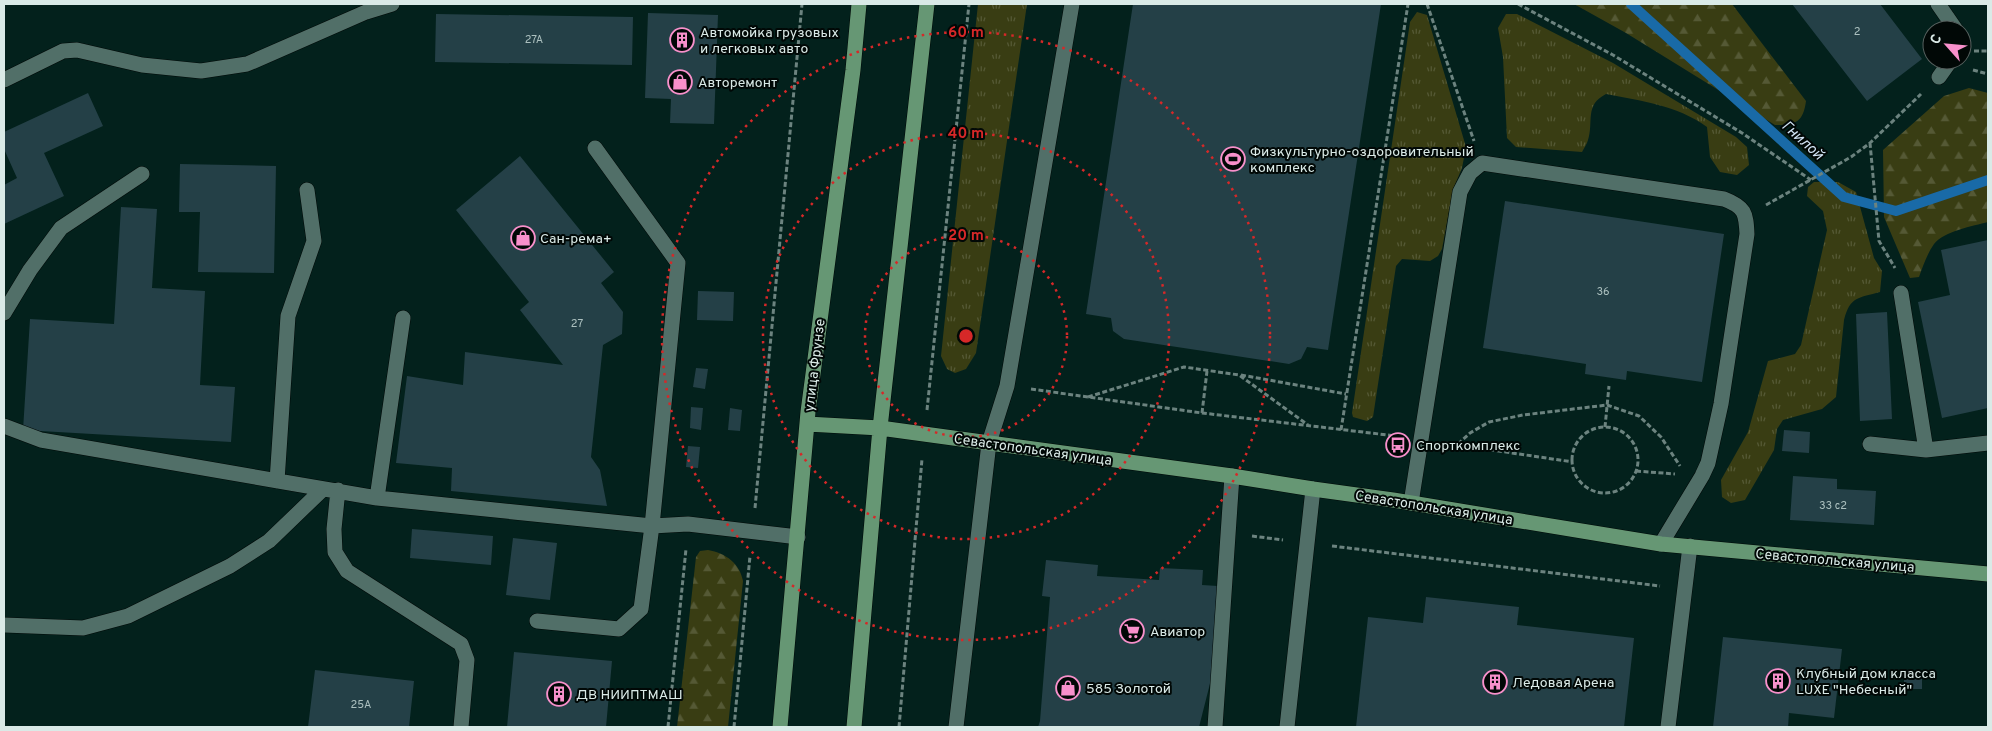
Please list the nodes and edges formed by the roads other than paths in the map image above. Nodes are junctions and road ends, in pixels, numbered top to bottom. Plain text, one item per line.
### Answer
1 (392, 4) edge
2 (859, 4) edge
3 (927, 4) edge
4 (1072, 4) edge
5 (1938, 4) edge
6 (1949, 20) edge
7 (1944, 70) edge
8 (1939, 77) road end
9 (4, 80) edge
10 (595, 148) dead end
11 (142, 174) dead end
12 (307, 190) dead end
13 (1901, 293) dead end
14 (4, 313) edge
15 (403, 318) dead end
16 (807, 424) junction
17 (4, 426) edge
18 (880, 428) junction
19 (989, 443) junction
20 (1988, 443) edge
21 (1870, 444) dead end
22 (1926, 450) junction
23 (1232, 476) junction
24 (278, 481) junction
25 (331, 489) junction
26 (1313, 489) junction
27 (377, 498) junction
28 (1411, 503) junction
29 (652, 526) junction
30 (798, 537) junction
31 (1661, 544) junction
32 (1690, 546) junction
33 (1988, 574) edge
34 (537, 621) dead end
35 (4, 625) edge
36 (461, 727) edge
37 (780, 727) edge
38 (854, 727) edge
39 (956, 727) edge
40 (1215, 727) edge
41 (1287, 727) edge
42 (1668, 727) edge

1 - 9 lane
2 - 16 main road, улица Фрунзе
3 - 18 main road
4 - 19 lane
5 - 6 lane
7 - 8 lane
10 - 29 lane
11 - 14 lane
12 - 24 lane
13 - 22 lane
15 - 27 lane
16 - 18 main road, Севастопольская улица
16 - 30 main road, улица Фрунзе
17 - 24 lane
18 - 19 main road, Севастопольская улица
18 - 38 main road
19 - 23 main road, Севастопольская улица
19 - 39 lane
20 - 22 lane
21 - 22 lane
23 - 26 main road, Севастопольская улица
23 - 40 lane
24 - 25 lane
25 - 27 lane
25 - 35 lane
25 - 36 lane
26 - 28 main road, Севастопольская улица
26 - 41 lane
27 - 29 lane
28 - 31 main road, Севастопольская улица
28 - 31 lane
29 - 30 lane
29 - 34 lane
30 - 37 main road, улица Фрунзе
31 - 32 main road, Севастопольская улица
32 - 33 main road, Севастопольская улица
32 - 42 lane

